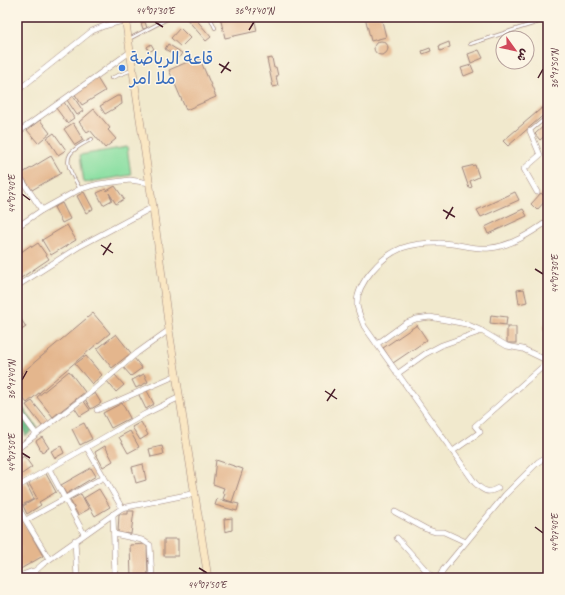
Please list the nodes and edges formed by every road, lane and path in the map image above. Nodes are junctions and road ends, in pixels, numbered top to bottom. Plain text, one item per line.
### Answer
1 (146, 17) edge
2 (170, 17) edge
3 (210, 17) edge
4 (548, 19) edge
5 (126, 21) edge
6 (215, 28) dead end
7 (128, 39) junction
8 (470, 44) dead end
9 (130, 52) junction
10 (133, 70) junction
11 (111, 78) dead end
12 (17, 91) edge
13 (548, 116) edge
14 (530, 131) joint
15 (17, 133) edge
16 (92, 139) dead end
17 (17, 173) edge
18 (150, 184) junction
19 (80, 189) junction
20 (537, 192) dead end
21 (153, 207) junction
22 (42, 210) junction
23 (548, 221) edge
24 (18, 225) edge
25 (17, 286) edge
26 (169, 330) junction
27 (482, 331) junction
28 (377, 344) junction
29 (548, 361) edge
30 (397, 374) junction
31 (177, 375) junction
32 (180, 397) junction
33 (17, 408) edge
34 (97, 410) dead end
35 (36, 434) junction
36 (87, 448) junction
37 (17, 449) edge
38 (453, 451) junction
39 (548, 456) edge
40 (49, 469) junction
41 (104, 477) junction
42 (17, 487) edge
43 (498, 488) dead end
44 (196, 493) junction
45 (65, 497) junction
46 (17, 506) edge
47 (122, 508) junction
48 (394, 512) dead end
49 (113, 514) junction
50 (26, 520) junction
51 (84, 534) junction
52 (114, 534) junction
53 (397, 538) dead end
54 (75, 540) junction
55 (466, 542) junction
56 (49, 559) junction
57 (36, 570) junction
58 (17, 577) edge
59 (27, 578) edge
60 (32, 578) edge
61 (77, 578) edge
62 (115, 578) edge
63 (152, 578) edge
64 (208, 578) edge
65 (433, 578) edge
66 (439, 578) edge

1 - 5 lane
2 - 7 lane
3 - 6 lane
4 - 8 lane
5 - 7 street
5 - 12 street
7 - 9 street
9 - 10 street
9 - 15 street
10 - 11 lane
10 - 18 street
13 - 14 lane
14 - 20 street
16 - 19 lane
17 - 22 street
18 - 19 street
18 - 21 street
19 - 22 street
21 - 25 street
21 - 26 street
22 - 24 street
23 - 28 street
26 - 31 street
26 - 35 street
27 - 28 street
27 - 29 street
27 - 30 street
28 - 30 street
29 - 38 street
30 - 38 street
31 - 32 street
31 - 34 street
32 - 36 street
32 - 44 street
33 - 35 street
35 - 37 street
36 - 40 street
36 - 41 street
38 - 43 street
39 - 55 street
40 - 42 street
40 - 45 street
41 - 45 street
41 - 47 street
44 - 47 street
44 - 64 street
45 - 50 street
45 - 51 street
46 - 50 street
47 - 49 street
48 - 55 street
49 - 51 street
49 - 52 street
50 - 56 street
51 - 54 street
52 - 62 street
52 - 63 street
53 - 65 street
54 - 56 street
54 - 61 street
55 - 66 street
56 - 57 street
57 - 58 street
57 - 59 street
57 - 60 street

